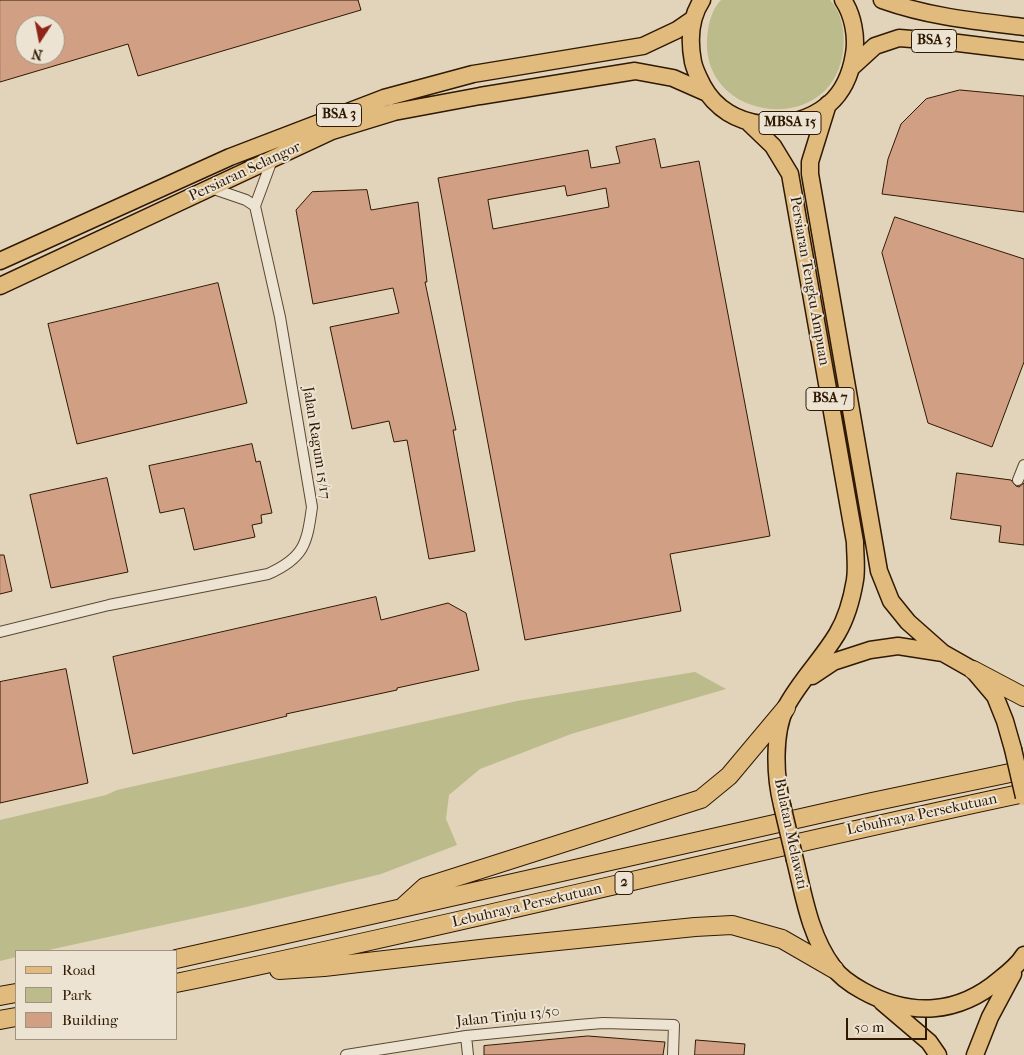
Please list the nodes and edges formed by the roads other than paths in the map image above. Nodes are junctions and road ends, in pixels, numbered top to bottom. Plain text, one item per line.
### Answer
1 (702, 0) edge
2 (842, 0) edge
3 (882, 0) edge
4 (694, 19) junction
5 (1024, 27) edge
6 (1024, 51) edge
7 (852, 66) junction
8 (707, 94) junction
9 (828, 104) junction
10 (748, 122) junction
11 (272, 160) junction
12 (211, 188) junction
13 (255, 206) junction
14 (0, 261) edge
15 (0, 286) edge
16 (1024, 465) edge
17 (1018, 480) dead end
18 (0, 632) edge
19 (943, 653) junction
20 (973, 670) junction
21 (804, 681) junction
22 (1024, 697) edge
23 (786, 708) junction
24 (1024, 770) edge
25 (1024, 793) edge
26 (1024, 797) edge
27 (400, 909) junction
28 (178, 959) edge
29 (1021, 960) edge
30 (834, 969) junction
31 (225, 973) junction
32 (178, 983) edge
33 (15, 993) edge
34 (0, 996) edge
35 (880, 1000) junction
36 (15, 1017) edge
37 (0, 1020) edge
38 (466, 1036) junction
39 (346, 1055) edge
40 (468, 1055) edge
41 (673, 1055) edge
42 (938, 1055) edge
43 (975, 1055) edge

1 - 4 main road, MBSA 15
2 - 7 main road, MBSA 15
3 - 5 main road, BSA 3
4 - 8 main road, MBSA 15
4 - 14 main road, Persiaran Selangor / BSA 3
6 - 7 main road, BSA 3
7 - 9 main road, MBSA 15
8 - 10 main road, MBSA 15
8 - 11 main road, Persiaran Selangor / BSA 3
9 - 10 main road, MBSA 15
9 - 19 main road, Persiaran Tengku Ampuan / BSA 7
10 - 21 main road, Persiaran Tengku Ampuan / BSA 7
11 - 12 main road, Persiaran Selangor / BSA 3
11 - 13 street
12 - 13 street
12 - 15 main road, Persiaran Selangor / BSA 3
13 - 18 street, Jalan Ragum 15/17
16 - 17 street
19 - 20 main road, Bulatan Melawati
19 - 21 main road, Bulatan Melawati
20 - 22 highway
20 - 26 main road, Bulatan Melawati, bridge
21 - 23 main road, Bulatan Melawati
23 - 27 highway
23 - 30 main road, Bulatan Melawati, bridge
24 - 27 highway, Lebuhraya Persekutuan / 2
25 - 31 highway, Lebuhraya Persekutuan / 2
27 - 28 highway, Lebuhraya Persekutuan / 2
29 - 35 main road, Bulatan Melawati
29 - 43 main road
30 - 31 highway
30 - 35 main road, Bulatan Melawati
31 - 32 highway, Lebuhraya Persekutuan / 2
33 - 34 highway
35 - 42 main road
36 - 37 highway
38 - 39 street, Jalan Tinju 13/50
38 - 40 street
38 - 41 street, Jalan Tinju 13/50

